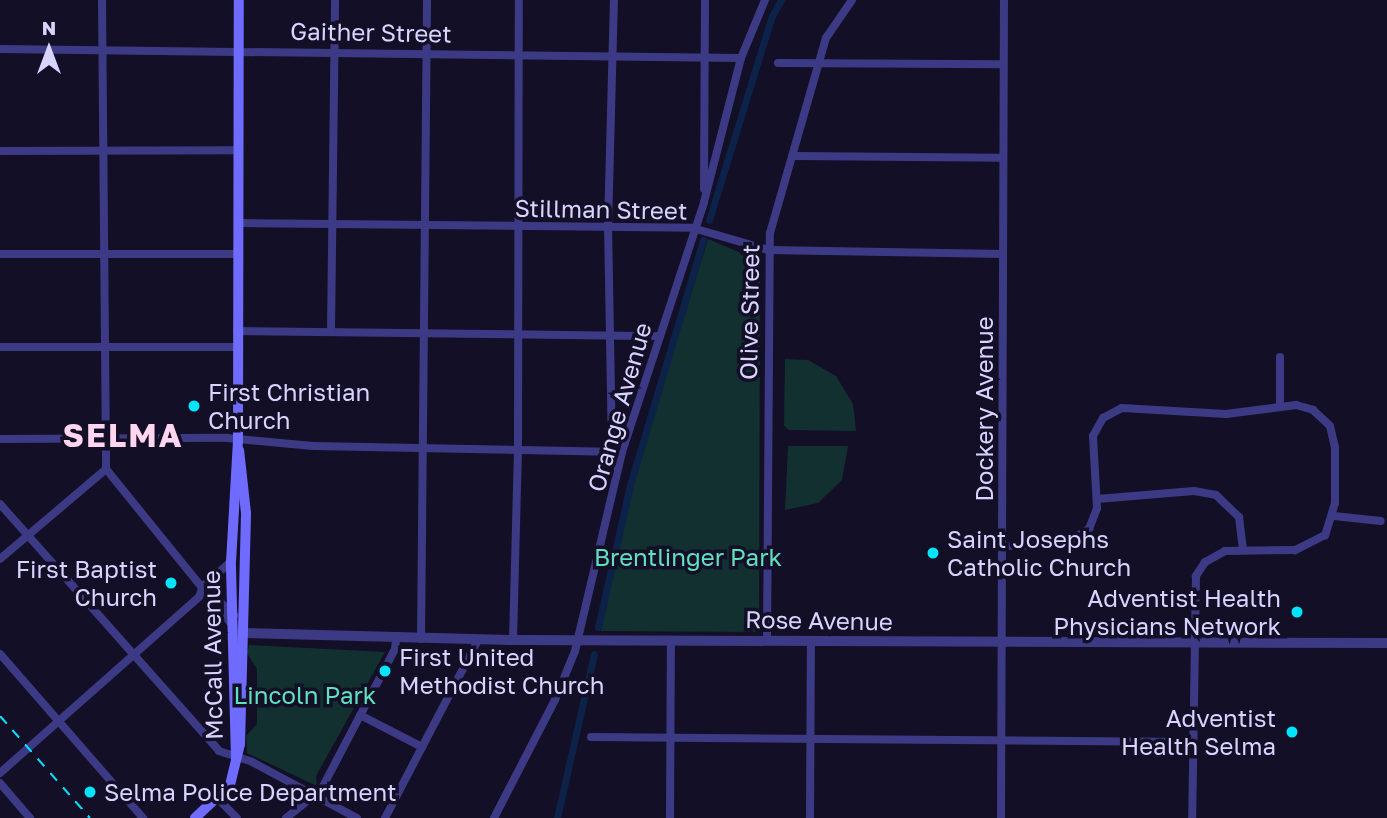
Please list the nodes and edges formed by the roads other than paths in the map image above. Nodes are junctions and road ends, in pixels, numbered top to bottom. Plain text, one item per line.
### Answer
1 (102, 0) edge
2 (239, 0) edge
3 (335, 0) edge
4 (427, 0) edge
5 (519, 0) edge
6 (614, 0) edge
7 (705, 0) edge
8 (765, 0) edge
9 (852, 0) edge
10 (1004, 0) edge
11 (0, 49) edge
12 (238, 50) junction
13 (335, 50) junction
14 (102, 51) junction
15 (426, 52) junction
16 (519, 52) junction
17 (615, 57) junction
18 (705, 57) junction
19 (741, 58) junction
20 (778, 63) dead end
21 (818, 63) junction
22 (1003, 64) junction
23 (238, 150) junction
24 (0, 151) edge
25 (102, 152) junction
26 (793, 156) junction
27 (1003, 158) junction
28 (704, 202) junction
29 (238, 223) junction
30 (332, 224) junction
31 (424, 225) junction
32 (516, 226) junction
33 (608, 227) junction
34 (693, 228) junction
35 (768, 250) junction
36 (0, 254) edge
37 (101, 254) junction
38 (237, 254) junction
39 (1003, 254) junction
40 (236, 331) junction
41 (331, 332) junction
42 (423, 334) junction
43 (516, 335) junction
44 (608, 335) junction
45 (660, 336) junction
46 (0, 347) edge
47 (237, 347) junction
48 (103, 348) junction
49 (1280, 358) dead end
50 (1280, 406) junction
51 (0, 439) edge
52 (103, 439) junction
53 (237, 440) junction
54 (422, 447) junction
55 (518, 450) junction
56 (612, 452) junction
57 (622, 452) junction
58 (106, 469) junction
59 (1097, 499) junction
60 (0, 504) edge
61 (1334, 516) junction
62 (1381, 521) dead end
63 (27, 535) junction
64 (1002, 546) junction
65 (1243, 550) junction
66 (0, 559) edge
67 (231, 562) junction
68 (203, 586) junction
69 (233, 620) junction
70 (247, 629) junction
71 (396, 639) junction
72 (421, 639) junction
73 (478, 640) junction
74 (513, 640) junction
75 (671, 640) junction
76 (577, 641) junction
77 (767, 641) junction
78 (811, 641) junction
79 (1193, 642) junction
80 (1002, 643) junction
81 (1387, 643) edge
82 (0, 654) edge
83 (133, 655) junction
84 (360, 715) junction
85 (59, 720) junction
86 (591, 737) dead end
87 (671, 738) junction
88 (811, 739) junction
89 (1002, 741) junction
90 (1192, 742) junction
91 (422, 747) junction
92 (236, 759) junction
93 (0, 773) edge
94 (0, 783) edge
95 (314, 795) junction
96 (217, 797) junction
97 (30, 818) edge
98 (143, 818) edge
99 (195, 818) edge
100 (237, 818) edge
101 (286, 818) edge
102 (357, 818) edge
103 (385, 818) edge
104 (494, 818) edge
105 (670, 818) edge
106 (810, 818) edge
107 (1001, 818) edge
108 (1192, 818) edge

1 - 14 street
2 - 12 main road, McCall Avenue
3 - 13 street
4 - 15 street
5 - 16 street
6 - 17 street
7 - 18 street
8 - 19 street, Orange Avenue
9 - 21 street, Olive Street
10 - 22 street, Dockery Avenue
11 - 14 street, Gaither Street
12 - 13 street, Gaither Street
12 - 14 street, Gaither Street
12 - 23 main road, McCall Avenue
13 - 15 street, Gaither Street
13 - 30 street
14 - 25 street
15 - 16 street, Gaither Street
15 - 31 street
16 - 17 street, Gaither Street
16 - 32 street
17 - 18 street, Gaither Street
17 - 33 street
18 - 19 street, Gaither Street
18 - 28 street
19 - 28 street, Orange Avenue
20 - 21 street
21 - 22 street
21 - 26 street, Olive Street
22 - 27 street, Dockery Avenue
23 - 25 street
23 - 29 main road, McCall Avenue
24 - 25 street
25 - 37 street
26 - 27 street
26 - 35 street, Olive Street
27 - 39 street, Dockery Avenue
28 - 34 street, Orange Avenue
29 - 30 street, Stillman Street
29 - 38 main road, McCall Avenue
30 - 31 street, Stillman Street
30 - 41 street
31 - 32 street, Stillman Street
31 - 42 street
32 - 33 street, Stillman Street
32 - 43 street
33 - 34 street, Stillman Street
33 - 44 street
34 - 35 street, Stillman Street
34 - 45 street, Orange Avenue
35 - 39 street, Stillman Street
35 - 77 street, Olive Street
36 - 37 street
37 - 38 street
37 - 48 street
38 - 40 main road, McCall Avenue
39 - 64 street, Dockery Avenue
40 - 41 street
40 - 47 main road, McCall Avenue
41 - 42 street
42 - 43 street
42 - 54 street
43 - 44 street
43 - 55 street
44 - 45 street
44 - 56 street
45 - 57 street, Orange Avenue
46 - 48 street
47 - 48 street
47 - 53 main road, McCall Avenue
48 - 52 street
49 - 50 street
50 - 59 street
50 - 61 street
51 - 52 street
52 - 53 street
52 - 58 street
53 - 54 street
53 - 67 main road, McCall Avenue
53 - 70 main road, McCall Avenue
54 - 55 street
54 - 72 street
55 - 56 street
55 - 74 street
56 - 57 street
57 - 76 street, Orange Avenue
58 - 63 street
58 - 68 street
59 - 64 street
59 - 65 street
60 - 63 street
61 - 62 street
61 - 65 street
63 - 66 street
63 - 83 street
64 - 80 street, Dockery Avenue
65 - 79 street
67 - 68 street
67 - 69 main road, McCall Avenue
68 - 69 street
68 - 83 street
69 - 70 street
69 - 92 main road, McCall Avenue
70 - 71 street, Rose Avenue
70 - 92 main road, McCall Avenue
71 - 72 street, Rose Avenue
71 - 84 street
72 - 73 street, Rose Avenue
73 - 74 street, Rose Avenue
73 - 91 street
74 - 76 street, Rose Avenue
75 - 76 street, Rose Avenue
75 - 77 street, Rose Avenue
75 - 87 street
76 - 104 street, Orange Avenue
77 - 78 street, Rose Avenue
78 - 80 street, Rose Avenue
78 - 88 street
79 - 80 street, Rose Avenue
79 - 81 street, Rose Avenue
79 - 90 street
80 - 89 street, Dockery Avenue
82 - 85 street
83 - 85 street
83 - 92 street
84 - 91 street
84 - 95 street
85 - 93 street
85 - 98 street
86 - 87 street
87 - 88 street
87 - 105 street
88 - 89 street
88 - 106 street
89 - 90 street
89 - 107 street, Dockery Avenue
90 - 108 street
91 - 103 street
92 - 95 street
92 - 96 main road
94 - 97 street
95 - 101 street
95 - 102 street
96 - 99 main road
96 - 100 street

